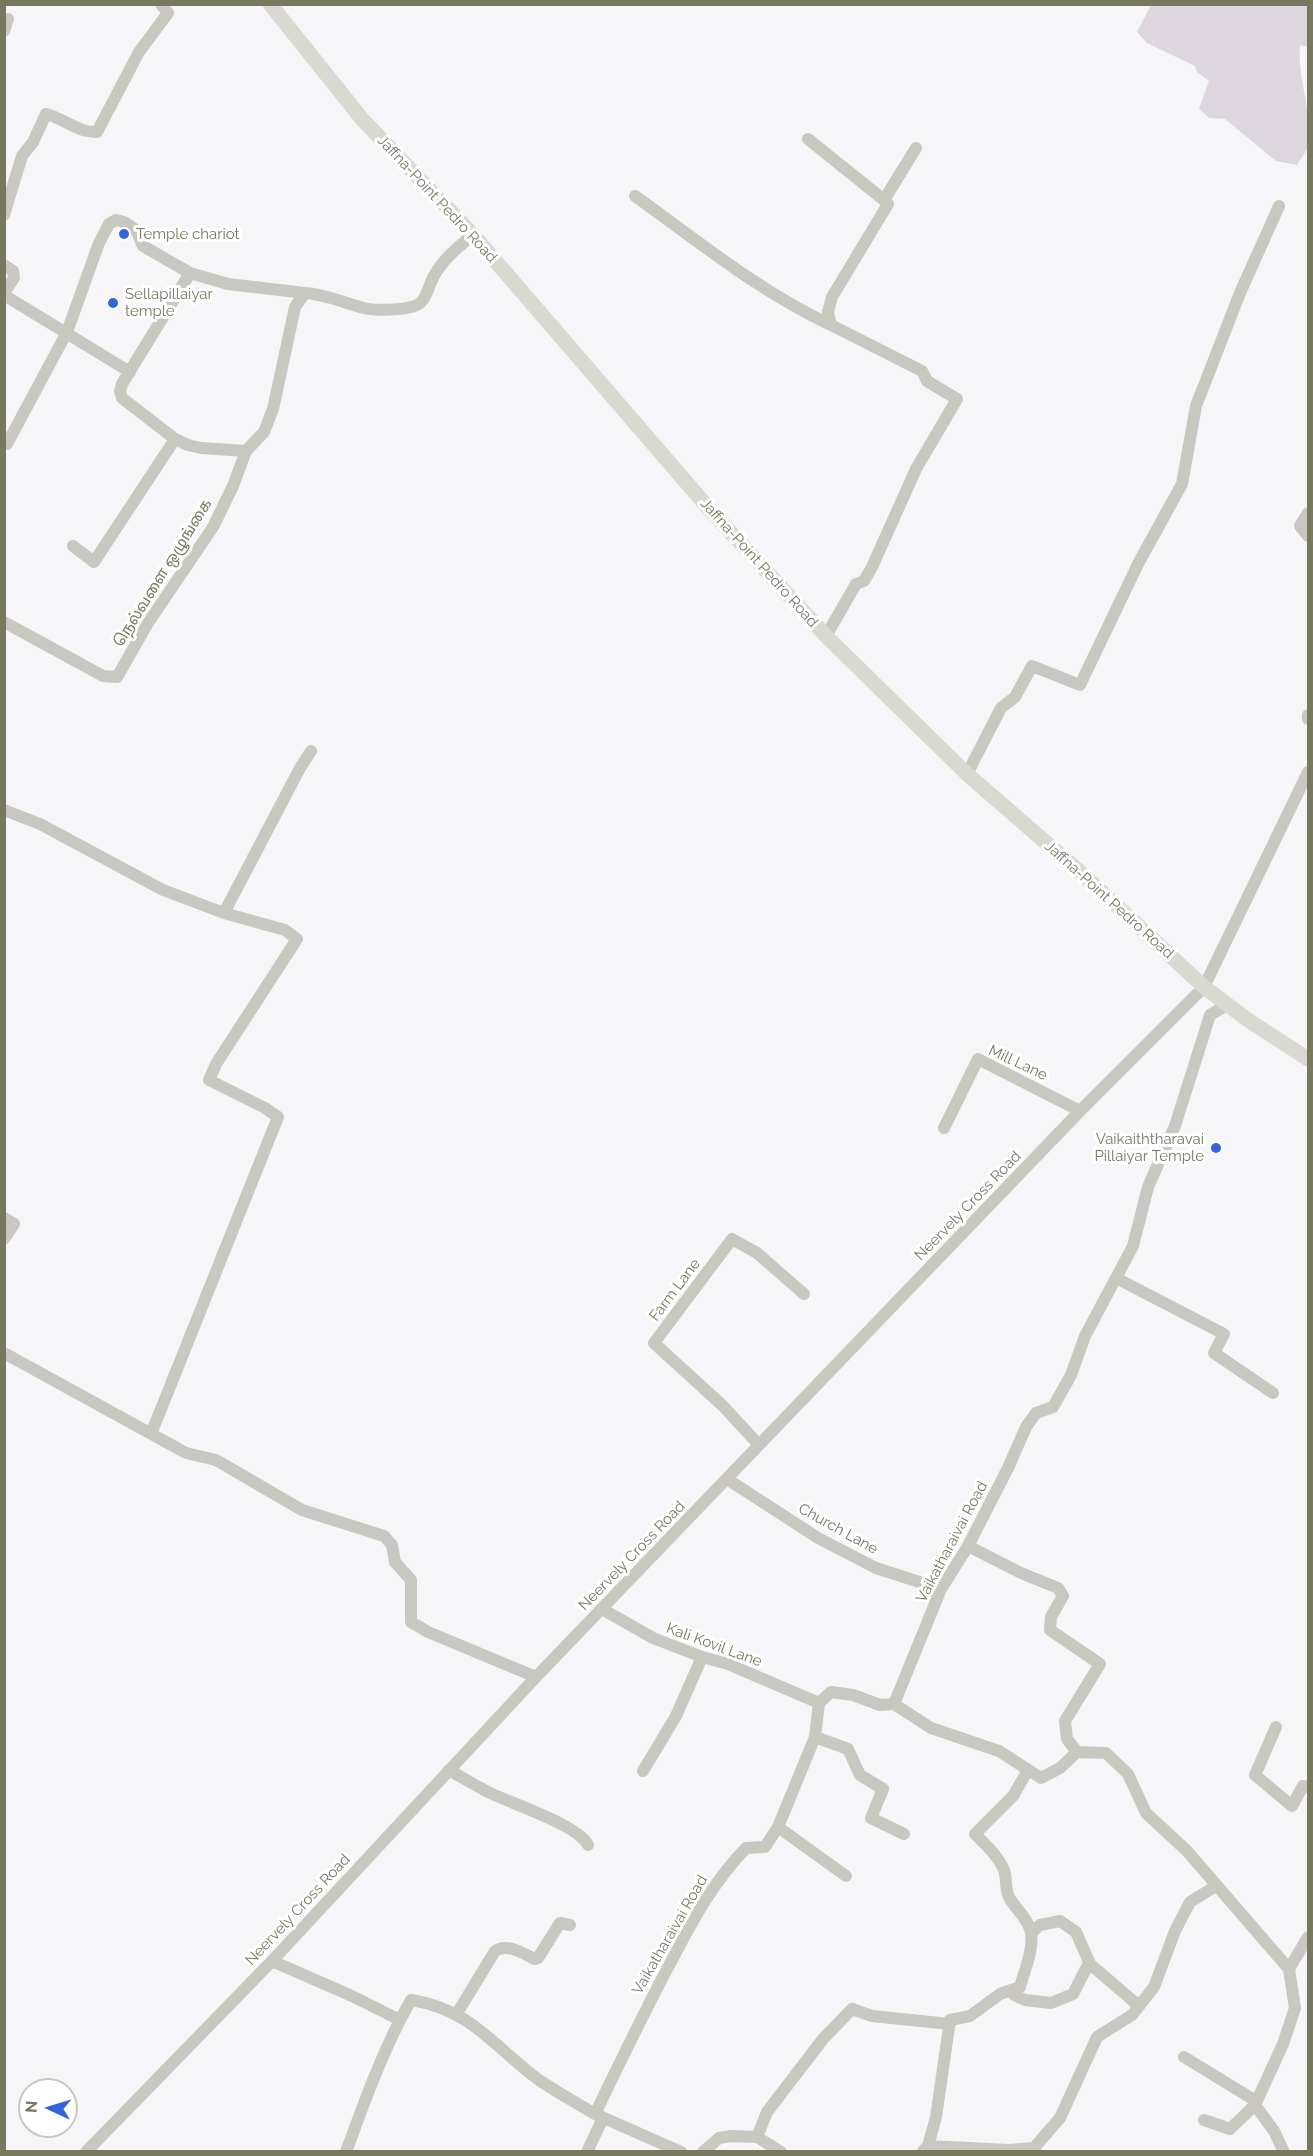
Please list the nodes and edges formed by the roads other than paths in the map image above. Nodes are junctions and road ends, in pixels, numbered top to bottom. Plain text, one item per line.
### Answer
1 (161, 4) edge
2 (270, 4) edge
3 (808, 139) dead end
4 (916, 148) dead end
5 (8, 193) edge
6 (635, 196) dead end
7 (884, 200) junction
8 (1279, 206) dead end
9 (4, 215) edge
10 (473, 235) junction
11 (4, 265) edge
12 (190, 273) junction
13 (305, 293) junction
14 (4, 294) edge
15 (831, 325) junction
16 (67, 332) junction
17 (130, 372) junction
18 (175, 440) junction
19 (7, 444) dead end
20 (246, 451) junction
21 (1308, 513) edge
22 (1308, 536) edge
23 (73, 546) dead end
24 (4, 622) edge
25 (826, 636) junction
26 (311, 752) dead end
27 (1308, 772) edge
28 (967, 774) junction
29 (4, 810) edge
30 (224, 913) junction
31 (1204, 987) junction
32 (1227, 1005) junction
33 (1308, 1059) edge
34 (1080, 1111) junction
35 (944, 1128) dead end
36 (4, 1218) edge
37 (4, 1239) edge
38 (1116, 1278) junction
39 (804, 1294) dead end
40 (4, 1353) edge
41 (1273, 1393) dead end
42 (151, 1434) junction
43 (759, 1445) junction
44 (727, 1479) junction
45 (968, 1546) junction
46 (941, 1589) junction
47 (602, 1609) junction
48 (702, 1657) junction
49 (536, 1677) junction
50 (819, 1703) junction
51 (894, 1704) junction
52 (1276, 1727) dead end
53 (815, 1737) junction
54 (1077, 1752) junction
55 (449, 1770) junction
56 (1028, 1770) junction
57 (643, 1771) dead end
58 (1308, 1787) edge
59 (778, 1827) junction
60 (904, 1834) dead end
61 (588, 1845) dead end
62 (846, 1876) dead end
63 (1216, 1886) junction
64 (570, 1924) dead end
65 (1031, 1934) junction
66 (1308, 1937) edge
67 (272, 1961) junction
68 (1089, 1963) junction
69 (1289, 1969) junction
70 (1012, 1990) junction
71 (1139, 2006) junction
72 (456, 2015) junction
73 (400, 2020) junction
74 (950, 2024) junction
75 (1184, 2057) dead end
76 (1256, 2103) junction
77 (599, 2116) junction
78 (1204, 2120) dead end
79 (757, 2137) junction
80 (925, 2149) edge
81 (86, 2151) edge
82 (346, 2151) edge
83 (587, 2151) edge
84 (681, 2151) edge
85 (704, 2151) edge
86 (781, 2151) edge
87 (1284, 2151) edge

1 - 5 street
2 - 10 main road, Jaffna-Point Pedro Road
3 - 7 street
4 - 7 street
5 - 9 street
6 - 15 street
7 - 15 street
8 - 28 street
10 - 13 street
10 - 25 main road, Jaffna-Point Pedro Road
11 - 14 street
12 - 13 street
12 - 16 street
12 - 17 street
13 - 20 street, நெல்வளை ஒழுங்கை
14 - 16 street
15 - 25 street
16 - 17 street
16 - 19 street
17 - 18 street
18 - 20 street
18 - 23 street
20 - 24 street, நெல்வளை ஒழுங்கை
21 - 22 street
25 - 28 main road, Jaffna-Point Pedro Road
26 - 30 street
27 - 31 street, Neervely Cross Road
28 - 31 main road, Jaffna-Point Pedro Road
29 - 30 street
30 - 42 street
31 - 32 main road, Jaffna-Point Pedro Road
31 - 34 street, Neervely Cross Road
32 - 33 main road, Jaffna-Point Pedro Road
32 - 38 street, Vaikatharaivai Road
34 - 35 street, Mill Lane
34 - 43 street, Neervely Cross Road
36 - 37 street
38 - 41 street
38 - 45 street, Vaikatharaivai Road
39 - 43 street, Farm Lane
40 - 42 street
42 - 49 street
43 - 44 street, Neervely Cross Road
44 - 46 street, Church Lane
44 - 47 street, Neervely Cross Road
45 - 46 street, Vaikatharaivai Road
45 - 54 street
46 - 51 street, Vaikatharaivai Road
47 - 48 street, Kali Kovil Lane
47 - 49 street, Neervely Cross Road
48 - 50 street, Kali Kovil Lane
48 - 57 street
49 - 55 street, Neervely Cross Road
50 - 51 street
50 - 53 street, Vaikatharaivai Road
51 - 56 street
52 - 58 street
53 - 59 street, Vaikatharaivai Road
53 - 60 street
54 - 56 street
54 - 63 street
55 - 61 street
55 - 67 street, Neervely Cross Road
56 - 65 street
59 - 62 street
59 - 77 street, Vaikatharaivai Road
63 - 69 street
63 - 71 street
64 - 72 street
65 - 68 street
65 - 70 street
66 - 69 street
67 - 73 street
67 - 81 street, Neervely Cross Road
68 - 70 street
68 - 71 street
69 - 76 street
70 - 74 street
71 - 80 street
72 - 73 street
72 - 77 street
73 - 82 street
74 - 79 street
74 - 80 street
75 - 76 street
76 - 78 street
76 - 87 street
77 - 83 street
77 - 84 street
79 - 85 street
79 - 86 street

